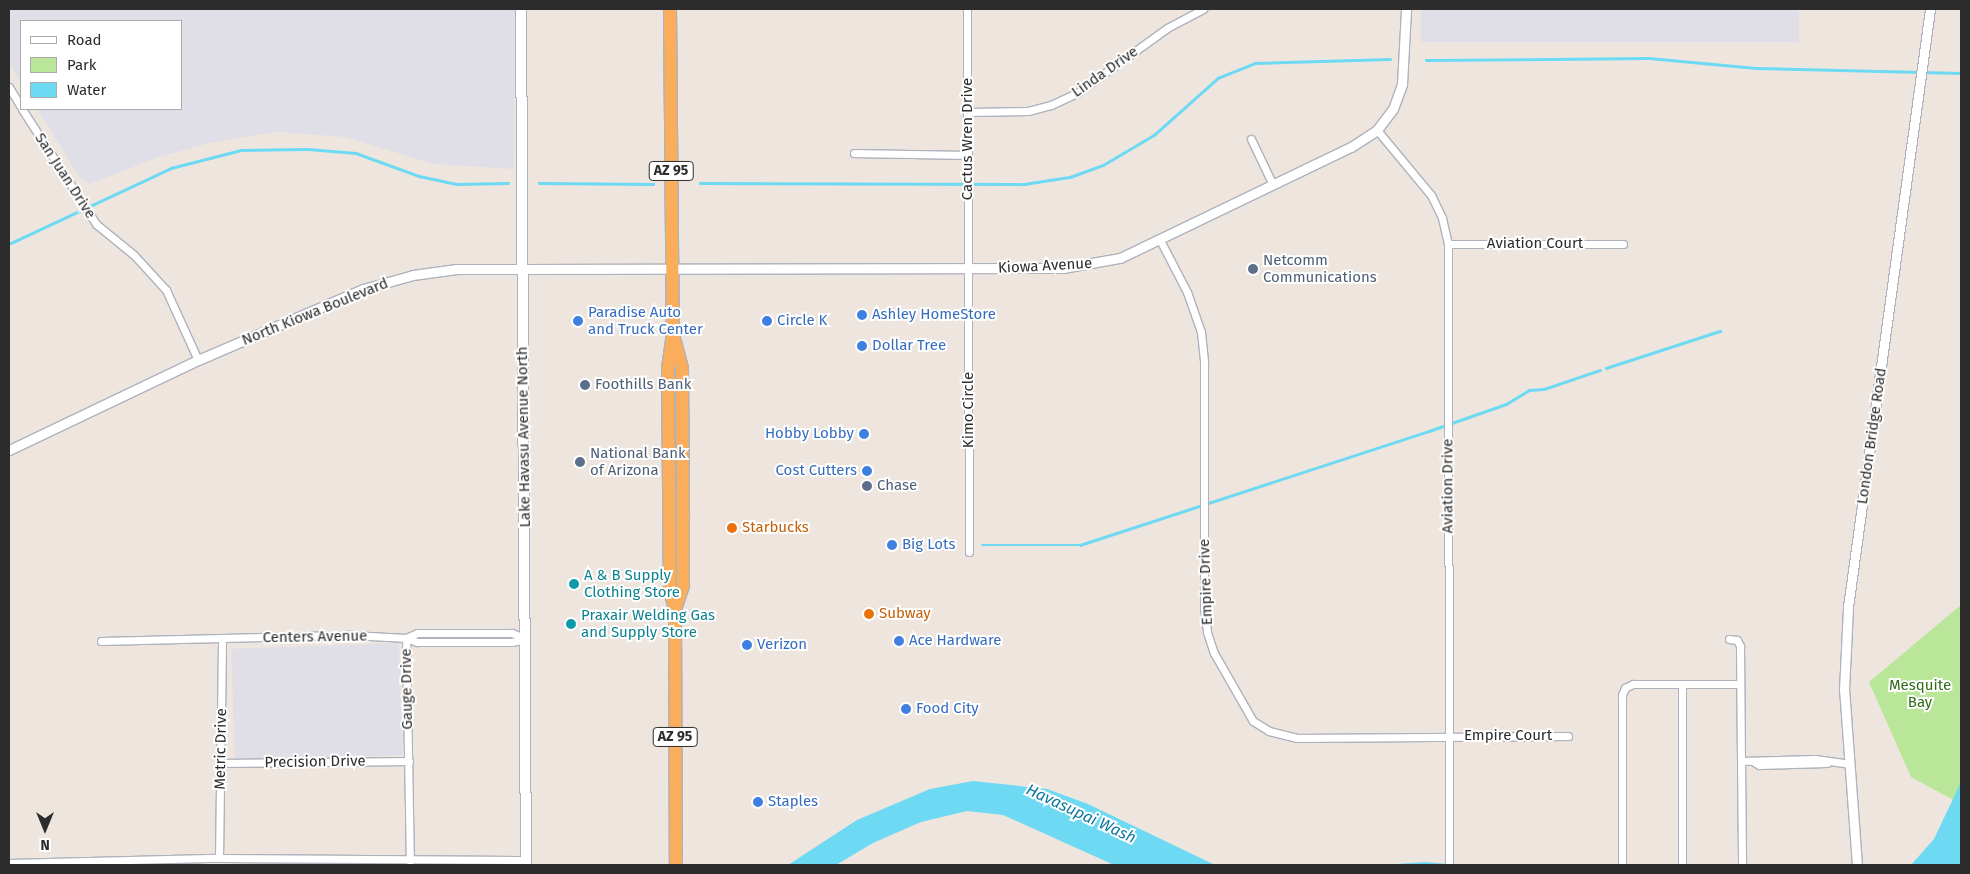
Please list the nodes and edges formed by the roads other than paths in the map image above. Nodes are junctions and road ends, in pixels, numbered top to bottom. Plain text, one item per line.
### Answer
1 (521, 9) edge
2 (670, 9) edge
3 (967, 9) edge
4 (1203, 9) edge
5 (1406, 9) edge
6 (1930, 9) edge
7 (9, 87) edge
8 (20, 105) edge
9 (23, 110) edge
10 (968, 112) junction
11 (1377, 130) junction
12 (1251, 138) dead end
13 (854, 153) dead end
14 (967, 155) junction
15 (1273, 185) junction
16 (1160, 240) junction
17 (1448, 244) junction
18 (1623, 244) dead end
19 (673, 268) junction
20 (522, 269) junction
21 (968, 269) junction
22 (198, 360) junction
23 (9, 450) edge
24 (969, 552) dead end
25 (406, 638) junction
26 (526, 639) junction
27 (1729, 639) dead end
28 (222, 640) junction
29 (101, 641) dead end
30 (1682, 684) junction
31 (1740, 684) junction
32 (1568, 736) dead end
33 (1449, 737) junction
34 (409, 761) junction
35 (1741, 762) junction
36 (221, 763) junction
37 (1849, 764) junction
38 (219, 858) junction
39 (410, 861) junction
40 (9, 863) edge
41 (526, 863) edge
42 (146, 864) edge
43 (676, 865) edge
44 (1449, 865) edge
45 (1622, 865) edge
46 (1682, 865) edge
47 (1742, 865) edge
48 (1857, 865) edge

1 - 20 main road, Lake Havasu Avenue North
2 - 19 highway, AZ 95
3 - 10 street, Cactus Wren Drive
4 - 10 street, Linda Drive
5 - 11 street, Kiowa Avenue
6 - 37 street, London Bridge Road
7 - 8 street, San Juan Drive
9 - 22 street, San Juan Drive
10 - 14 street, Cactus Wren Drive
11 - 15 street, Kiowa Avenue
11 - 17 street, Aviation Drive
12 - 15 street
13 - 14 street
14 - 21 street, Cactus Wren Drive
15 - 16 street, Kiowa Avenue
16 - 21 street, Kiowa Avenue
16 - 33 street, Empire Drive
17 - 18 street, Aviation Court
17 - 33 street, Aviation Drive
19 - 20 street, North Kiowa Boulevard
19 - 21 street, Kiowa Avenue
19 - 43 highway, AZ 95
20 - 22 street, North Kiowa Boulevard
20 - 26 main road, Lake Havasu Avenue North
21 - 24 street, Kimo Circle
22 - 23 street, North Kiowa Boulevard
25 - 26 street, Centers Avenue
25 - 28 street, Centers Avenue
25 - 34 street, Gauge Drive
26 - 41 main road, Lake Havasu Avenue North
27 - 31 street
28 - 29 street, Centers Avenue
28 - 36 street, Metric Drive
30 - 31 street
30 - 45 street
30 - 46 street
31 - 35 street
32 - 33 street, Empire Court
33 - 44 street, Aviation Drive
34 - 36 street, Precision Drive
34 - 39 street, Gauge Drive
35 - 37 street
35 - 47 street
36 - 38 street, Metric Drive
37 - 48 street, London Bridge Road
38 - 39 street
38 - 42 street
39 - 41 street
40 - 42 street

